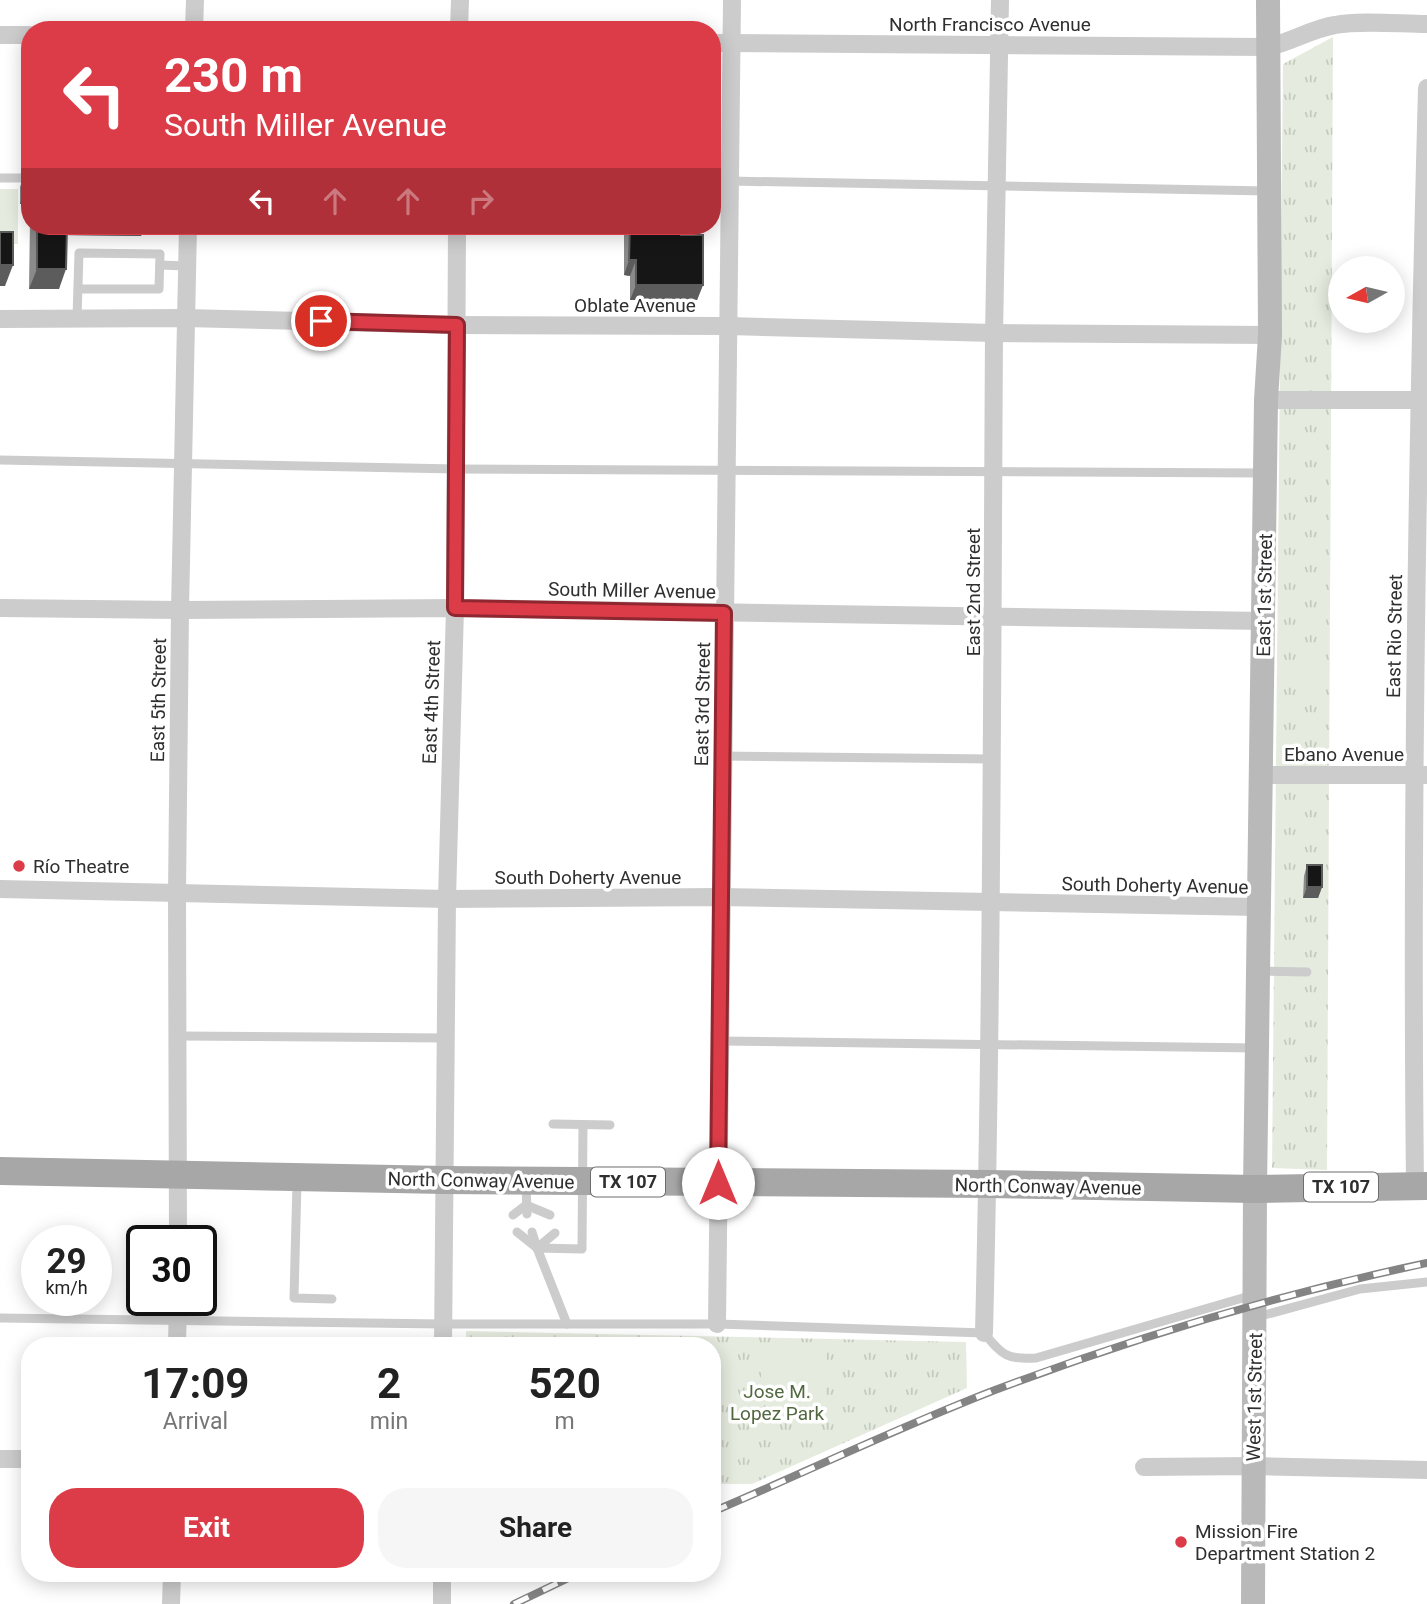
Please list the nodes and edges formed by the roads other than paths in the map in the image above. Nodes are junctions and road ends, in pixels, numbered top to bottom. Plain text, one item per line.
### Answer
1 (195, 0) edge
2 (460, 0) edge
3 (732, 0) edge
4 (1000, 0) edge
5 (1268, 0) edge
6 (194, 21) edge
7 (459, 21) edge
8 (1427, 24) edge
9 (0, 35) edge
10 (21, 35) edge
11 (721, 43) edge
12 (731, 43) junction
13 (1000, 46) junction
14 (1268, 47) junction
15 (1427, 88) edge
16 (0, 178) edge
17 (21, 178) edge
18 (730, 181) junction
19 (997, 186) junction
20 (1269, 191) junction
21 (1425, 216) edge
22 (188, 235) edge
23 (457, 235) edge
24 (160, 265) junction
25 (187, 266) junction
26 (78, 289) junction
27 (77, 318) junction
28 (185, 318) junction
29 (0, 319) edge
30 (457, 325) junction
31 (729, 326) junction
32 (995, 333) junction
33 (1270, 335) junction
34 (1266, 400) junction
35 (1423, 400) edge
36 (0, 460) edge
37 (182, 463) junction
38 (456, 469) junction
39 (727, 469) junction
40 (995, 471) junction
41 (1265, 473) junction
42 (1421, 589) edge
43 (0, 608) edge
44 (455, 608) junction
45 (180, 610) junction
46 (724, 613) junction
47 (994, 617) junction
48 (1263, 621) junction
49 (722, 756) junction
50 (992, 759) junction
51 (1261, 775) junction
52 (1420, 775) edge
53 (0, 889) edge
54 (177, 894) junction
55 (720, 897) junction
56 (447, 899) junction
57 (990, 903) junction
58 (1259, 907) junction
59 (1420, 964) edge
60 (1259, 971) junction
61 (1307, 972) dead end
62 (178, 1036) junction
63 (446, 1038) junction
64 (719, 1041) junction
65 (989, 1045) junction
66 (1257, 1048) junction
67 (553, 1124) dead end
68 (583, 1125) junction
69 (611, 1125) dead end
70 (0, 1171) edge
71 (179, 1174) junction
72 (297, 1177) junction
73 (445, 1180) junction
74 (582, 1181) junction
75 (718, 1183) junction
76 (988, 1184) junction
77 (1421, 1185) edge
78 (1255, 1189) junction
79 (526, 1200) junction
80 (513, 1215) dead end
81 (550, 1215) dead end
82 (178, 1225) edge
83 (517, 1232) dead end
84 (532, 1232) dead end
85 (555, 1233) dead end
86 (537, 1248) junction
87 (1427, 1282) edge
88 (332, 1299) dead end
89 (1255, 1306) junction
90 (178, 1316) edge
91 (0, 1318) edge
92 (178, 1320) junction
93 (443, 1324) junction
94 (568, 1324) junction
95 (717, 1324) junction
96 (984, 1333) junction
97 (177, 1337) edge
98 (443, 1337) edge
99 (0, 1459) edge
100 (21, 1460) edge
101 (1253, 1466) junction
102 (1144, 1467) dead end
103 (1427, 1470) edge
104 (172, 1582) edge
105 (442, 1582) edge
106 (171, 1604) edge
107 (442, 1604) edge
108 (1253, 1604) edge

1 - 6 street
2 - 7 street
3 - 12 street, East 3rd Street
4 - 13 street, East 2nd Street
5 - 14 street, East 1st Street
8 - 14 street, North Francisco Avenue
9 - 10 street
11 - 12 street, North Francisco Avenue
12 - 13 street, North Francisco Avenue
12 - 18 street, East 3rd Street
13 - 14 street, North Francisco Avenue
13 - 19 street, East 2nd Street
14 - 20 street, East 1st Street
15 - 21 street, East Rio Street
16 - 17 lane
18 - 19 lane
18 - 31 street, East 3rd Street
19 - 20 lane
19 - 32 street, East 2nd Street
20 - 33 street, East 1st Street
21 - 35 street, East Rio Street
22 - 25 street, East 5th Street
23 - 30 street, East 4th Street
24 - 25 lane
24 - 26 lane
24 - 26 lane
25 - 28 street, East 5th Street
26 - 27 lane
27 - 28 street, Oblate Avenue
27 - 29 street, Oblate Avenue
28 - 30 street, Oblate Avenue
28 - 37 street, East 5th Street
30 - 31 street, Oblate Avenue
30 - 38 street, East 4th Street
31 - 32 street, Oblate Avenue
31 - 39 street, East 3rd Street
32 - 33 street, Oblate Avenue
32 - 40 street, East 2nd Street
33 - 34 street, East 1st Street
34 - 35 street
34 - 41 street, East 1st Street
35 - 42 street, East Rio Street
36 - 37 lane
37 - 38 lane
37 - 45 street, East 5th Street
38 - 39 lane
38 - 44 street, East 4th Street
39 - 40 lane
39 - 46 street, East 3rd Street
40 - 41 lane
40 - 47 street, East 2nd Street
41 - 48 street, East 1st Street
42 - 52 street, East Rio Street
43 - 45 street, South Miller Avenue
44 - 45 street, South Miller Avenue
44 - 46 street, South Miller Avenue
44 - 56 street, East 4th Street
45 - 54 street, East 5th Street
46 - 47 street, South Miller Avenue
46 - 49 street, East 3rd Street
47 - 48 street, South Miller Avenue
47 - 50 street, East 2nd Street
48 - 51 street, East 1st Street
49 - 50 lane
49 - 55 street, East 3rd Street
50 - 57 street, East 2nd Street
51 - 52 street, Ebano Avenue
51 - 58 street, East 1st Street
52 - 59 street, East Rio Street
53 - 54 street, South Doherty Avenue
54 - 56 street, South Doherty Avenue
54 - 62 street, East 5th Street
55 - 56 street, South Doherty Avenue
55 - 57 street, South Doherty Avenue
55 - 64 street, East 3rd Street
56 - 63 street, East 4th Street
57 - 58 street, South Doherty Avenue
57 - 65 street, East 2nd Street
58 - 60 street, East 1st Street
59 - 77 street, East Rio Street
60 - 61 lane
60 - 66 street, East 1st Street
62 - 63 lane
62 - 71 street, East 5th Street
63 - 73 street, East 4th Street
64 - 65 lane
64 - 75 street, East 3rd Street
65 - 66 lane
65 - 76 street, East 2nd Street
66 - 78 street, East 1st Street
67 - 68 lane
68 - 69 lane
68 - 74 lane
70 - 71 main road, North Conway Avenue / TX 107
71 - 72 main road, North Conway Avenue / TX 107
71 - 82 street, East 5th Street
72 - 73 main road, North Conway Avenue / TX 107
72 - 88 lane
73 - 79 main road, North Conway Avenue / TX 107
73 - 93 street, East 4th Street
74 - 75 main road, North Conway Avenue / TX 107
74 - 79 main road, North Conway Avenue / TX 107
74 - 86 lane
75 - 76 main road, North Conway Avenue / TX 107
75 - 95 street, East 3rd Street
76 - 78 main road, North Conway Avenue / TX 107
76 - 96 street, East 2nd Street
77 - 78 main road, TX 107
78 - 89 street, West 1st Street
79 - 80 lane
79 - 81 lane
83 - 86 lane
84 - 86 lane
85 - 86 lane
86 - 94 lane
87 - 89 lane
89 - 96 lane
89 - 101 street, West 1st Street
90 - 92 street
91 - 92 lane
92 - 93 lane
92 - 97 street
93 - 94 lane
93 - 98 street, East 4th Street
94 - 95 lane
95 - 96 lane
99 - 100 street
101 - 102 street
101 - 103 street
101 - 108 street, West 1st Street
104 - 106 street
105 - 107 street

